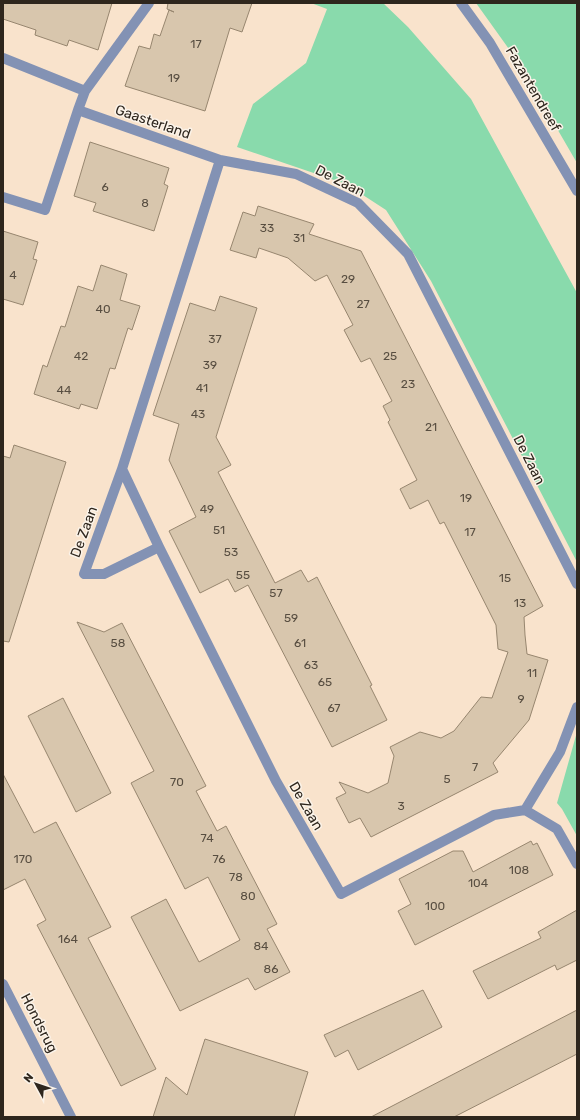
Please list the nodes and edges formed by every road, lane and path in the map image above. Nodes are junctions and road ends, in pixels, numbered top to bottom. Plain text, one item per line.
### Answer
1 (149, 3) edge
2 (461, 3) edge
3 (3, 58) edge
4 (86, 90) junction
5 (78, 110) junction
6 (220, 160) junction
7 (577, 191) edge
8 (3, 197) edge
9 (122, 469) junction
10 (159, 547) junction
11 (577, 584) edge
12 (577, 707) edge
13 (525, 810) junction
14 (577, 864) edge
15 (3, 984) edge
16 (71, 1117) edge

1 - 4 street
2 - 7 street, Fazantendreef
3 - 4 street
4 - 5 street
5 - 6 street, Gaasterland
5 - 8 street
6 - 9 street, De Zaan
6 - 11 street, De Zaan
9 - 10 street, De Zaan
9 - 10 street, De Zaan
10 - 13 street, De Zaan
12 - 13 street
13 - 14 street
15 - 16 street, Hondsrug

